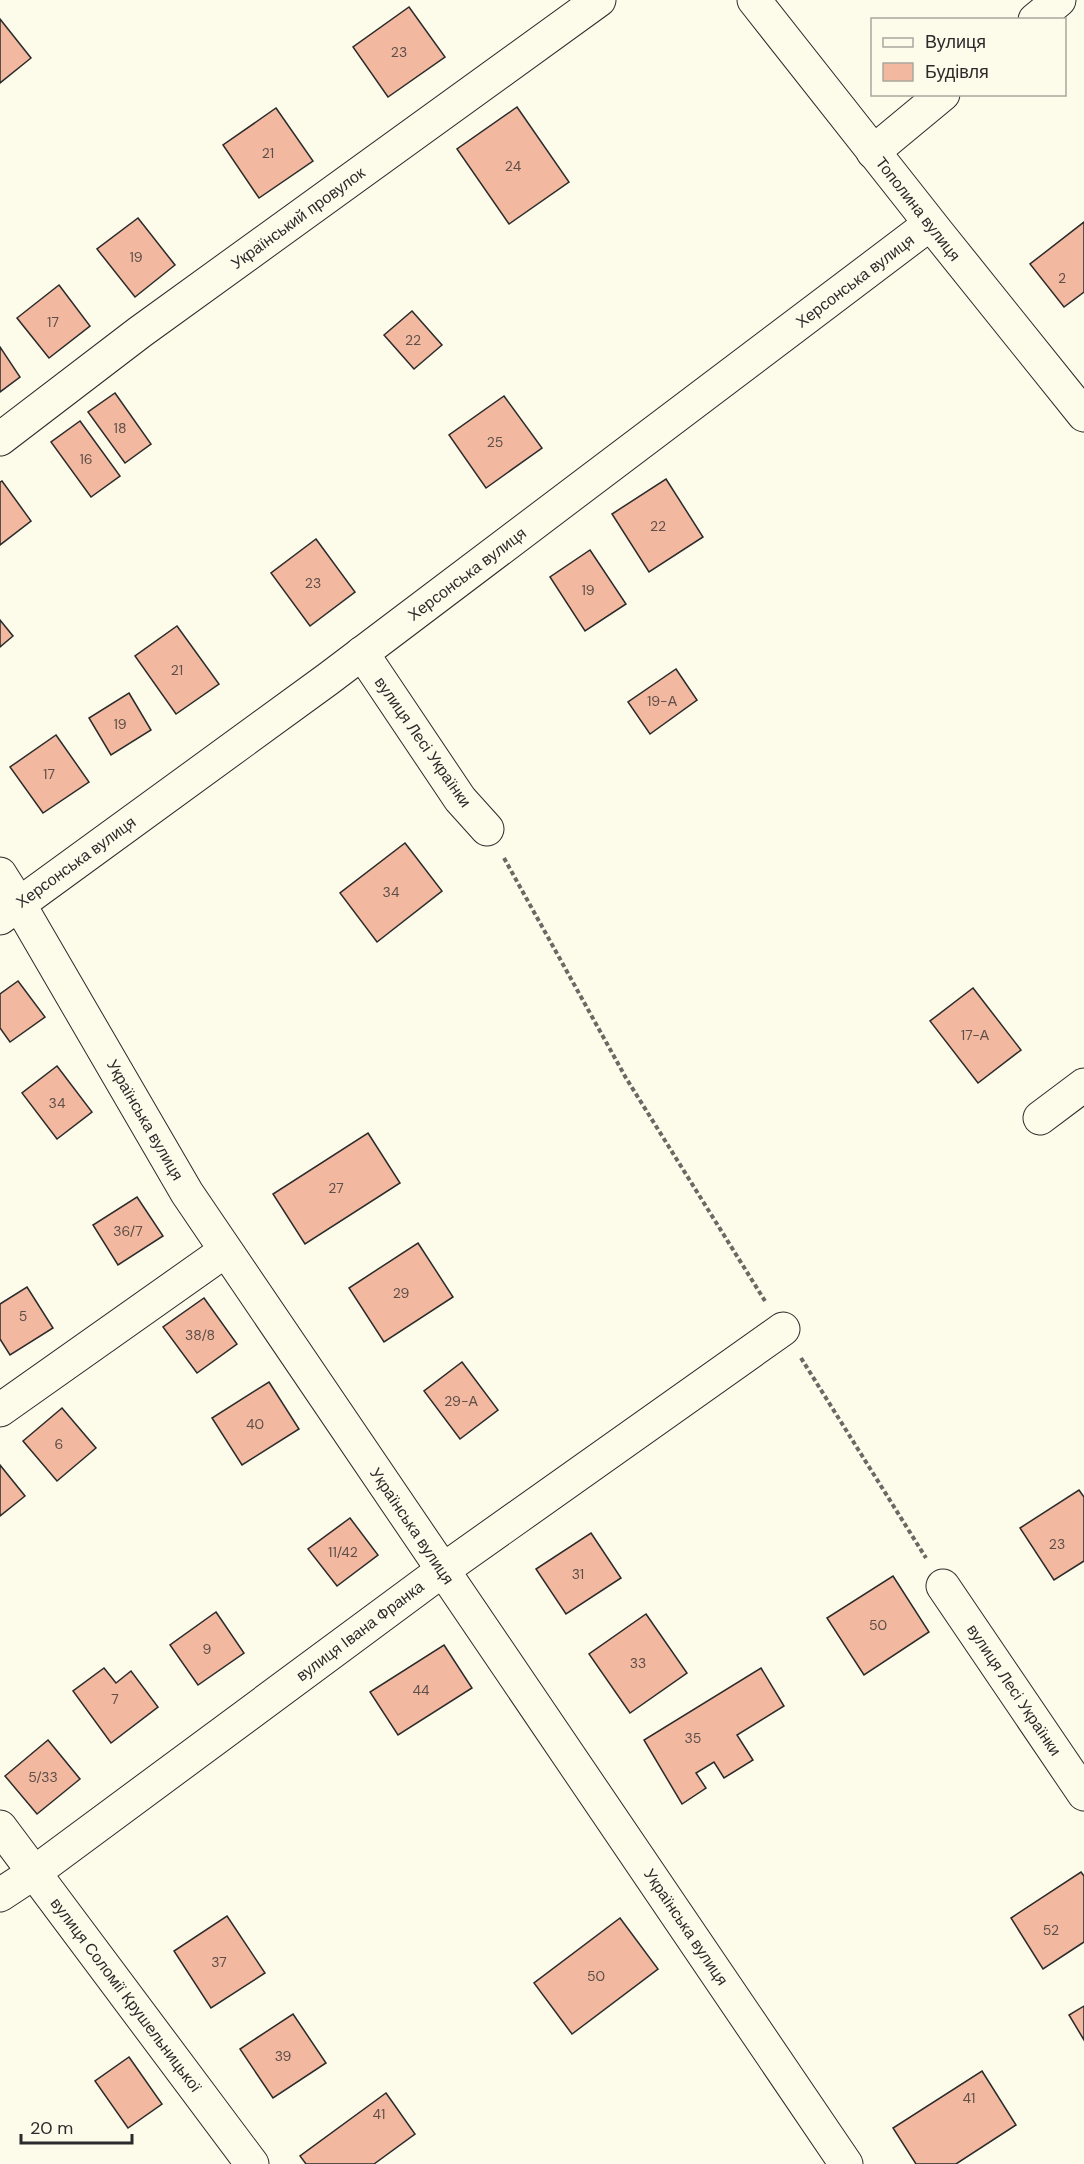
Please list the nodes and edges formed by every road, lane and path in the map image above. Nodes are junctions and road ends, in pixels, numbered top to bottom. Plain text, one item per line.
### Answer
1 (599, 0) edge
2 (754, 0) edge
3 (1059, 0) edge
4 (1037, 18) edge
5 (941, 96) edge
6 (873, 152) junction
7 (930, 224) junction
8 (1084, 416) edge
9 (0, 439) edge
10 (362, 653) junction
11 (487, 829) joint
12 (0, 874) edge
13 (10, 911) edge
14 (1084, 1084) edge
15 (1041, 1118) dead end
16 (225, 1251) junction
17 (783, 1329) junction
18 (0, 1410) edge
19 (443, 1570) junction
20 (943, 1586) joint
21 (1084, 1794) edge
22 (0, 1827) edge
23 (35, 1872) junction
24 (0, 1895) edge
25 (252, 2164) edge
26 (846, 2164) edge

1 - 9 street, Український провулок
2 - 6 street, Тополина вулиця
3 - 4 street
5 - 6 street
6 - 7 street, Тополина вулиця
7 - 8 street, Тополина вулиця
7 - 10 street, Херсонська вулиця
10 - 11 street, вулиця Лесі Українки
10 - 13 street, Херсонська вулиця
11 - 17 path
12 - 13 street, Українська вулиця
13 - 16 street, Українська вулиця
14 - 15 street
16 - 18 street
16 - 19 street, Українська вулиця
17 - 19 street, вулиця Івана Франка
17 - 20 path
19 - 23 street, вулиця Івана Франка
19 - 26 street, Українська вулиця
20 - 21 street, вулиця Лесі Українки
22 - 23 street, вулиця Соломії Крушельницької
23 - 24 street, вулиця Івана Франка
23 - 25 street, вулиця Соломії Крушельницької

